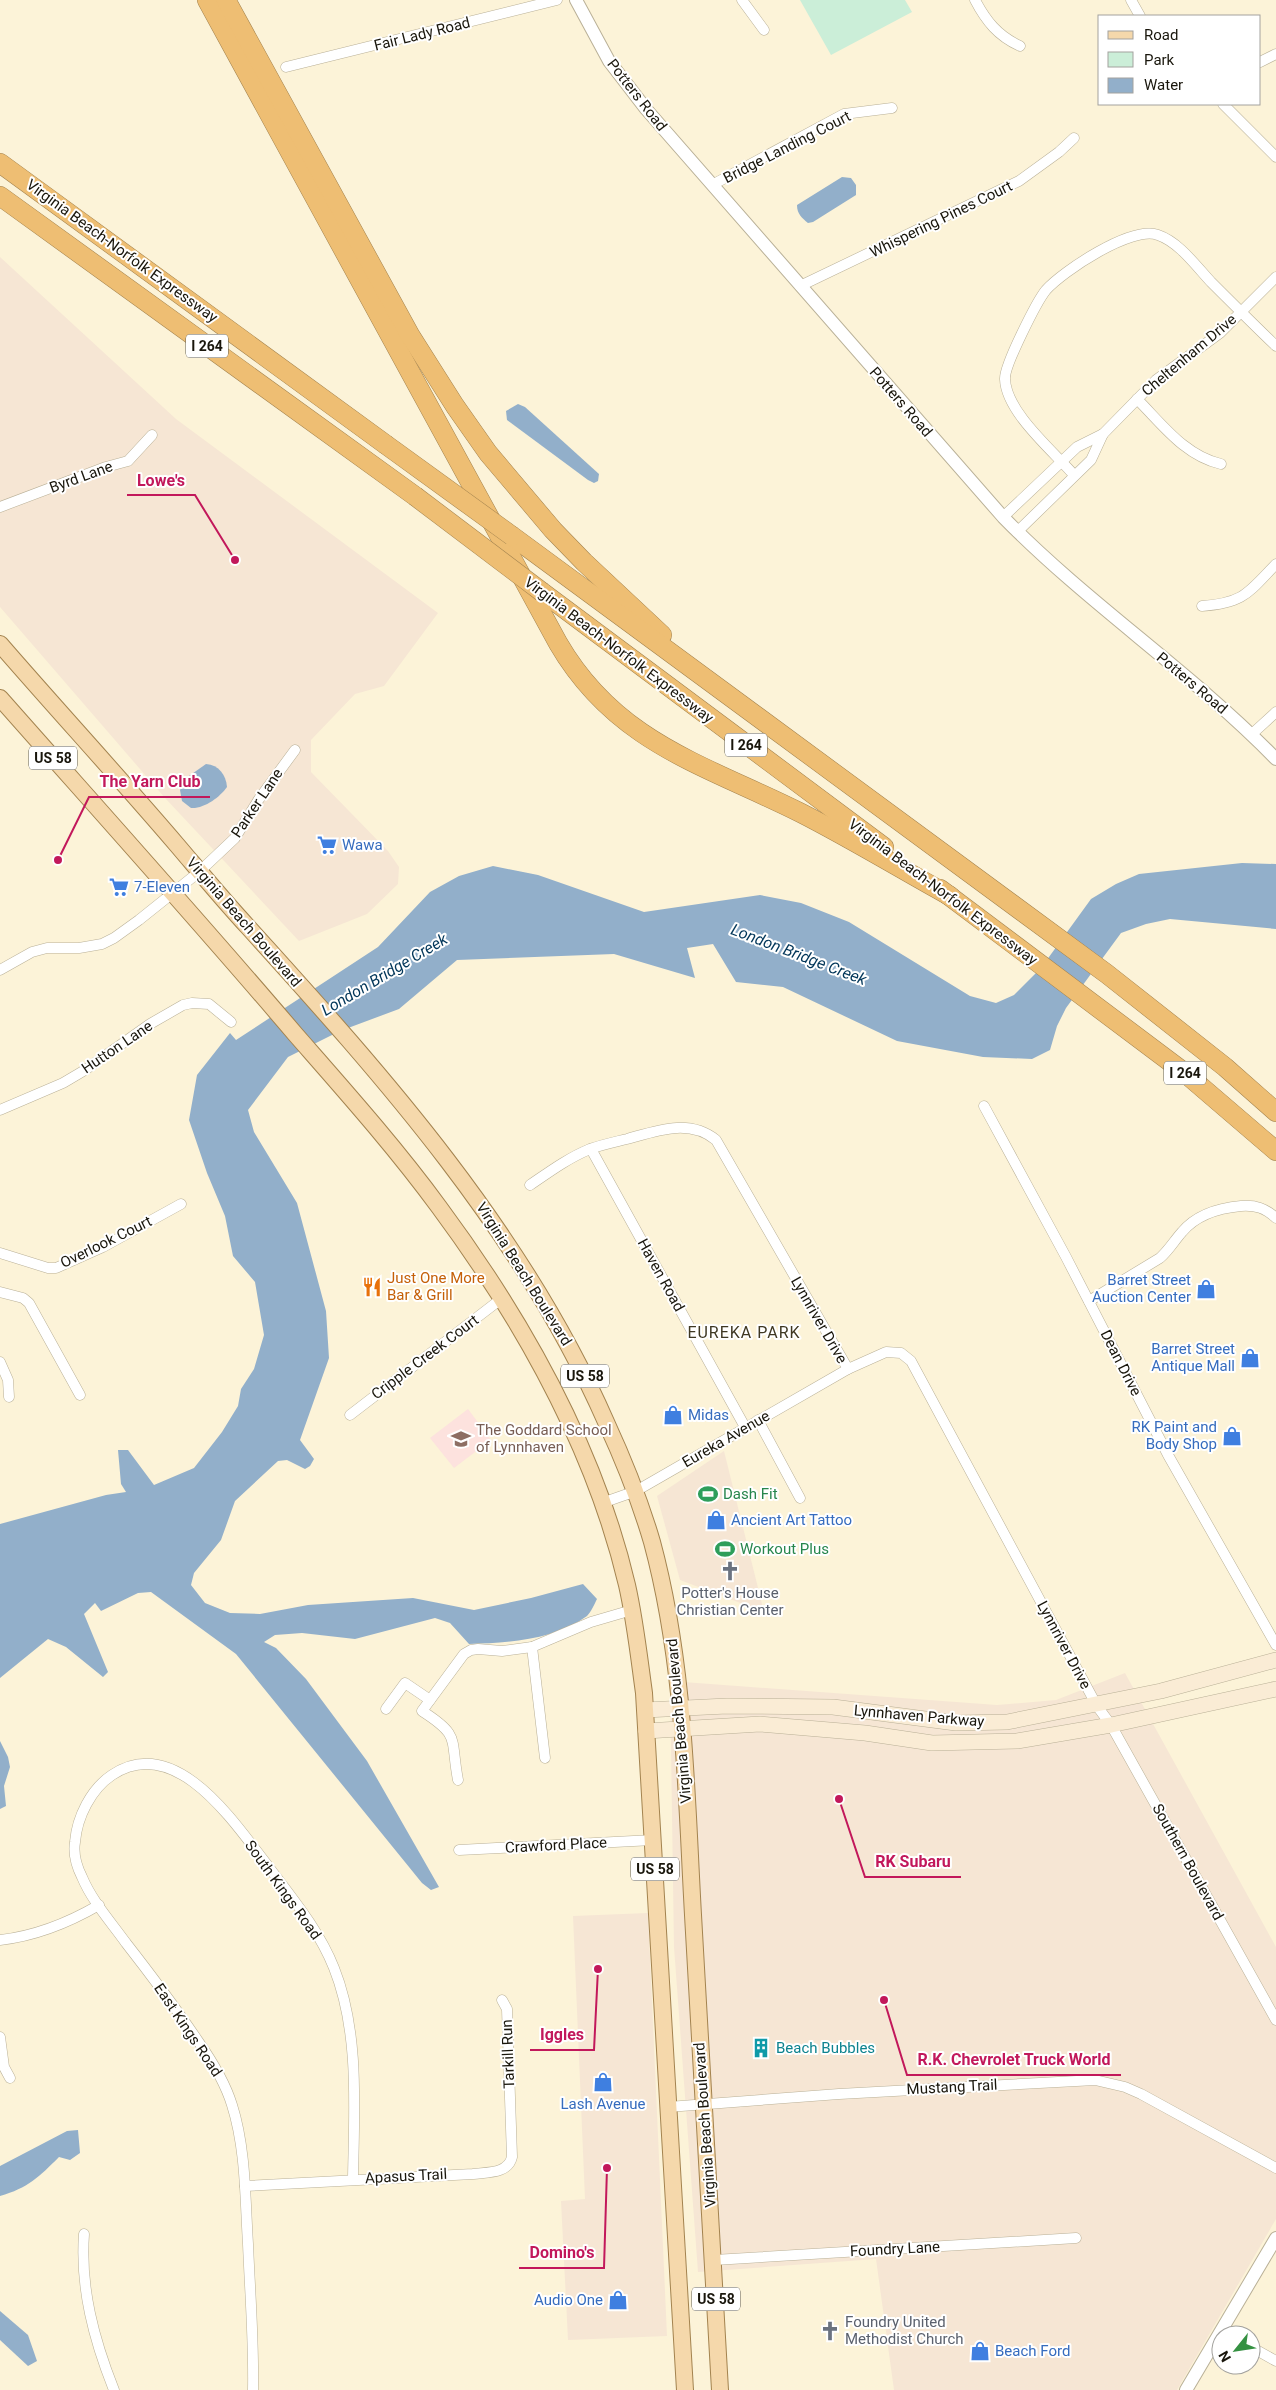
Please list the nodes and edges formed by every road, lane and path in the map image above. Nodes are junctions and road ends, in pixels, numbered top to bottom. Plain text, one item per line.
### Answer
1 (207, 0) edge
2 (226, 0) edge
3 (557, 0) edge
4 (576, 0) edge
5 (742, 0) edge
6 (975, 0) edge
7 (1131, 0) edge
8 (1139, 15) edge
9 (764, 30) dead end
10 (1020, 46) dead end
11 (1276, 54) edge
12 (1261, 62) edge
13 (286, 67) dead end
14 (1224, 105) edge
15 (892, 108) dead end
16 (1074, 138) dead end
17 (1276, 157) edge
18 (0, 163) edge
19 (712, 186) junction
20 (0, 196) edge
21 (1276, 277) edge
22 (800, 286) junction
23 (1241, 312) junction
24 (1276, 346) edge
25 (1137, 399) junction
26 (1102, 434) junction
27 (152, 435) dead end
28 (1062, 461) junction
29 (1221, 464) dead end
30 (1074, 475) junction
31 (0, 507) edge
32 (1003, 517) junction
33 (1017, 532) junction
34 (1276, 564) edge
35 (1202, 606) dead end
36 (0, 644) edge
37 (709, 681) junction
38 (0, 698) edge
39 (1276, 712) edge
40 (1252, 734) junction
41 (295, 750) dead end
42 (1276, 759) edge
43 (199, 872) junction
44 (172, 893) junction
45 (950, 896) junction
46 (0, 970) edge
47 (230, 1022) dead end
48 (984, 1106) dead end
49 (0, 1110) edge
50 (1276, 1112) edge
51 (590, 1149) junction
52 (1276, 1152) edge
53 (530, 1185) dead end
54 (181, 1204) dead end
55 (1276, 1218) edge
56 (0, 1254) edge
57 (0, 1292) edge
58 (501, 1299) junction
59 (1089, 1301) junction
60 (0, 1362) edge
61 (848, 1369) junction
62 (80, 1395) dead end
63 (9, 1397) dead end
64 (350, 1415) dead end
65 (758, 1420) junction
66 (745, 1427) junction
67 (636, 1491) junction
68 (800, 1498) dead end
69 (602, 1503) junction
70 (632, 1610) junction
71 (1276, 1646) edge
72 (532, 1647) junction
73 (1276, 1660) edge
74 (1276, 1689) edge
75 (430, 1700) junction
76 (1097, 1706) junction
77 (681, 1708) junction
78 (386, 1709) dead end
79 (645, 1710) junction
80 (1111, 1726) junction
81 (682, 1729) junction
82 (646, 1731) junction
83 (545, 1758) dead end
84 (458, 1780) dead end
85 (82, 1812) joint
86 (654, 1840) junction
87 (459, 1850) dead end
88 (99, 1905) junction
89 (0, 1940) edge
90 (502, 2000) dead end
91 (1276, 2020) edge
92 (0, 2037) edge
93 (10, 2078) dead end
94 (704, 2103) junction
95 (668, 2106) junction
96 (510, 2110) joint
97 (1276, 2168) edge
98 (353, 2179) junction
99 (245, 2186) junction
100 (84, 2234) dead end
101 (1076, 2238) dead end
102 (1276, 2238) edge
103 (714, 2260) junction
104 (1231, 2325) edge
105 (1261, 2352) edge
106 (1211, 2355) edge
107 (1276, 2361) edge
108 (114, 2390) edge
109 (253, 2390) edge
110 (685, 2390) edge
111 (716, 2390) edge
112 (1186, 2390) edge

1 - 45 highway
2 - 37 highway
3 - 13 street, Fair Lady Road
4 - 19 street, Potters Road
5 - 9 street
6 - 10 street
7 - 8 street
11 - 12 street
14 - 17 street
15 - 19 street, Bridge Landing Court
16 - 22 street, Whispering Pines Court
18 - 37 highway, Virginia Beach-Norfolk Expressway / I 264, bridge
19 - 22 street, Potters Road
20 - 45 highway, Virginia Beach-Norfolk Expressway / I 264, bridge
21 - 23 street, Cheltenham Drive
22 - 32 street, Potters Road
23 - 24 street
23 - 25 street, Cheltenham Drive
23 - 28 street
25 - 26 street, Cheltenham Drive
25 - 29 street
26 - 28 street, Cheltenham Drive
26 - 30 street, Cheltenham Drive
27 - 31 street, Byrd Lane
28 - 30 street
28 - 32 street, Cheltenham Drive
30 - 33 street, Cheltenham Drive
32 - 33 street, Potters Road
33 - 40 street, Potters Road
34 - 35 street
36 - 43 main road, Virginia Beach Boulevard / US 58
37 - 50 highway, Virginia Beach-Norfolk Expressway / I 264
38 - 44 main road, US 58
39 - 40 street
40 - 42 street, Potters Road
41 - 43 street, Parker Lane
43 - 44 street, Parker Lane
43 - 67 main road, Virginia Beach Boulevard / US 58
44 - 46 street, Parker Lane
44 - 58 main road, US 58
45 - 52 highway, Virginia Beach-Norfolk Expressway / I 264
47 - 49 street, Hutton Lane
48 - 59 street, Dean Drive
51 - 53 street, Lynnriver Drive
51 - 61 street, Lynnriver Drive
51 - 66 street, Haven Road
54 - 56 street, Overlook Court
55 - 59 street
57 - 62 street
58 - 64 street, Cripple Creek Court
58 - 69 main road, US 58
59 - 71 street, Dean Drive
60 - 63 street
61 - 65 street, Eureka Avenue
61 - 76 street, Lynnriver Drive
65 - 66 street, Eureka Avenue
65 - 68 street
66 - 67 street, Eureka Avenue
67 - 69 street, Eureka Avenue
67 - 77 main road, Virginia Beach Boulevard / US 58
69 - 70 main road, US 58
70 - 72 street
70 - 79 main road, US 58
72 - 75 street
72 - 83 street
73 - 76 main road, Lynnhaven Parkway
74 - 80 main road, Lynnhaven Parkway
75 - 78 street
75 - 84 street
76 - 77 main road, Lynnhaven Parkway
76 - 80 street, Southern Boulevard
77 - 79 main road, Lynnhaven Parkway
77 - 81 main road, Virginia Beach Boulevard / US 58
79 - 82 main road, US 58
80 - 81 main road, Lynnhaven Parkway
80 - 91 street, Southern Boulevard
81 - 82 main road, Lynnhaven Parkway
81 - 94 main road, Virginia Beach Boulevard / US 58
82 - 86 main road, US 58
85 - 88 street, East Kings Road
85 - 98 street, South Kings Road
86 - 87 street, Crawford Place
86 - 95 main road, US 58
88 - 89 street
88 - 99 street, East Kings Road
90 - 96 street, Tarkill Run
92 - 93 street
94 - 95 street, Mustang Trail
94 - 97 street, Mustang Trail
94 - 103 main road, Virginia Beach Boulevard / US 58
95 - 110 main road, US 58
96 - 98 street, Apasus Trail
98 - 99 street, Apasus Trail
99 - 109 street, East Kings Road
100 - 108 street
101 - 103 street, Foundry Lane
102 - 104 street
103 - 111 main road, Virginia Beach Boulevard / US 58
105 - 107 street
106 - 112 street

